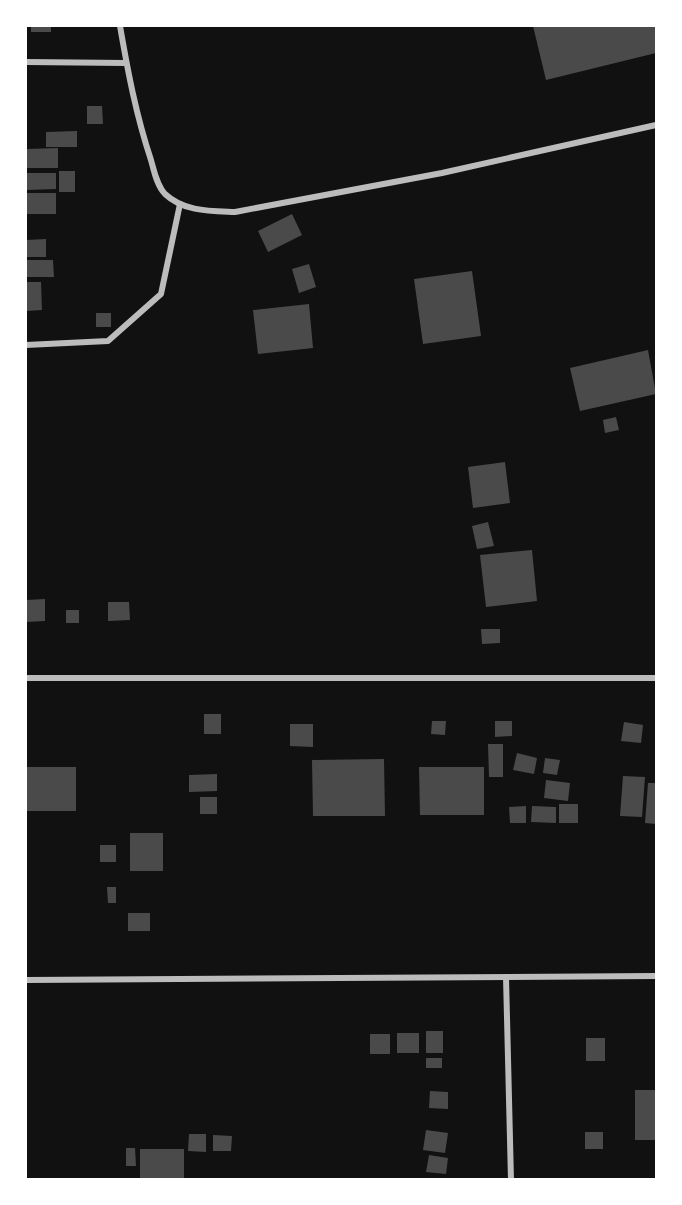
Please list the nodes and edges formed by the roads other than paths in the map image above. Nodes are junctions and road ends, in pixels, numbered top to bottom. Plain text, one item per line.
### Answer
1 (120, 26) edge
2 (26, 62) edge
3 (126, 63) junction
4 (657, 125) edge
5 (180, 204) junction
6 (26, 345) edge
7 (26, 678) edge
8 (657, 678) edge
9 (657, 976) edge
10 (506, 977) junction
11 (26, 980) edge
12 (511, 1179) edge

1 - 3 street
2 - 3 street
3 - 5 street
4 - 5 street
5 - 6 street
7 - 8 street
9 - 10 street
10 - 11 street
10 - 12 street

